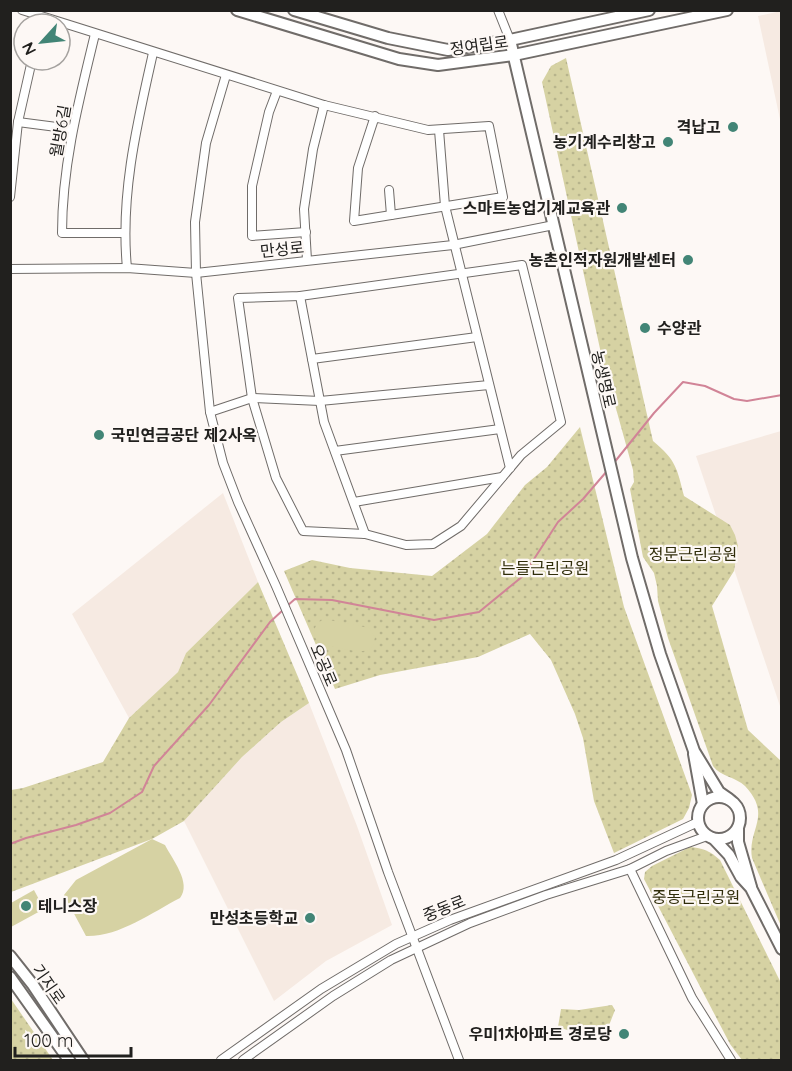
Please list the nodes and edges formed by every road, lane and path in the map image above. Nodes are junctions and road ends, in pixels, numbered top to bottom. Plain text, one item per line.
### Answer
1 (237, 10) edge
2 (294, 10) edge
3 (498, 10) edge
4 (648, 10) edge
5 (727, 10) edge
6 (72, 28) edge
7 (95, 34) junction
8 (510, 40) junction
9 (153, 53) junction
10 (514, 55) junction
11 (29, 72) edge
12 (226, 75) junction
13 (277, 91) junction
14 (324, 105) junction
15 (375, 116) junction
16 (18, 122) junction
17 (72, 129) junction
18 (438, 129) junction
19 (389, 190) dead end
20 (10, 197) edge
21 (445, 206) junction
22 (391, 215) junction
23 (554, 225) junction
24 (306, 232) junction
25 (124, 233) junction
26 (453, 245) junction
27 (307, 260) junction
28 (127, 268) junction
29 (10, 269) edge
30 (196, 273) junction
31 (460, 273) junction
32 (300, 296) junction
33 (477, 337) junction
34 (312, 359) junction
35 (489, 385) junction
36 (252, 398) junction
37 (320, 401) junction
38 (210, 412) junction
39 (500, 429) junction
40 (335, 451) junction
41 (510, 468) junction
42 (502, 477) junction
43 (354, 502) junction
44 (365, 534) junction
45 (694, 751) junction
46 (729, 799) junction
47 (703, 804) junction
48 (698, 822) junction
49 (738, 829) junction
50 (711, 838) junction
51 (630, 869) junction
52 (751, 888) junction
53 (412, 936) junction
54 (417, 948) junction
55 (782, 949) edge
56 (10, 956) edge
57 (10, 977) edge
58 (69, 1060) edge
59 (83, 1060) edge
60 (221, 1060) edge
61 (243, 1060) edge
62 (459, 1060) edge
63 (731, 1060) edge

1 - 10 street, 정여립로
2 - 8 street, 정여립로
3 - 8 street, 농생명로
4 - 8 street, 정여립로
5 - 10 street, 정여립로
6 - 7 street
7 - 9 street
7 - 17 street, 월방6길
8 - 10 street, 농생명로
9 - 12 street
9 - 25 street
10 - 23 street, 농생명로
11 - 16 street
12 - 13 street
12 - 30 street, 오공로
13 - 14 street
13 - 24 street
14 - 15 street
14 - 24 street
15 - 18 street
15 - 22 street
16 - 17 street
16 - 20 street
17 - 25 street, 월방6길
18 - 21 street
18 - 21 street
19 - 22 street
21 - 22 street
21 - 26 street
23 - 26 street, 만성로
23 - 45 street, 농생명로
24 - 27 street
25 - 28 street
26 - 27 street, 만성로
26 - 31 street
27 - 30 street, 만성로
28 - 29 street, 만성로
28 - 30 street, 만성로
30 - 38 street, 오공로
31 - 32 street
31 - 33 street
31 - 41 street
32 - 34 street
32 - 36 street
33 - 34 street
33 - 35 street
34 - 37 street
35 - 37 street
35 - 39 street
36 - 37 street
36 - 38 street
36 - 44 street
37 - 40 street
38 - 53 street, 오공로
39 - 40 street
39 - 41 street
40 - 43 street
41 - 42 street
42 - 43 street
42 - 44 street
43 - 44 street
45 - 46 street
45 - 47 street
46 - 47 street
46 - 49 street
47 - 48 street
48 - 50 street
48 - 53 street, 중동로
49 - 50 street
49 - 52 street
50 - 51 street, 중동로
50 - 52 street
51 - 54 street, 중동로
51 - 63 street
52 - 55 street
53 - 54 street, 오공로
53 - 60 street, 중동로
54 - 61 street, 중동로
54 - 62 street, 오공로
56 - 59 street, 기지로
57 - 58 street, 기지로

